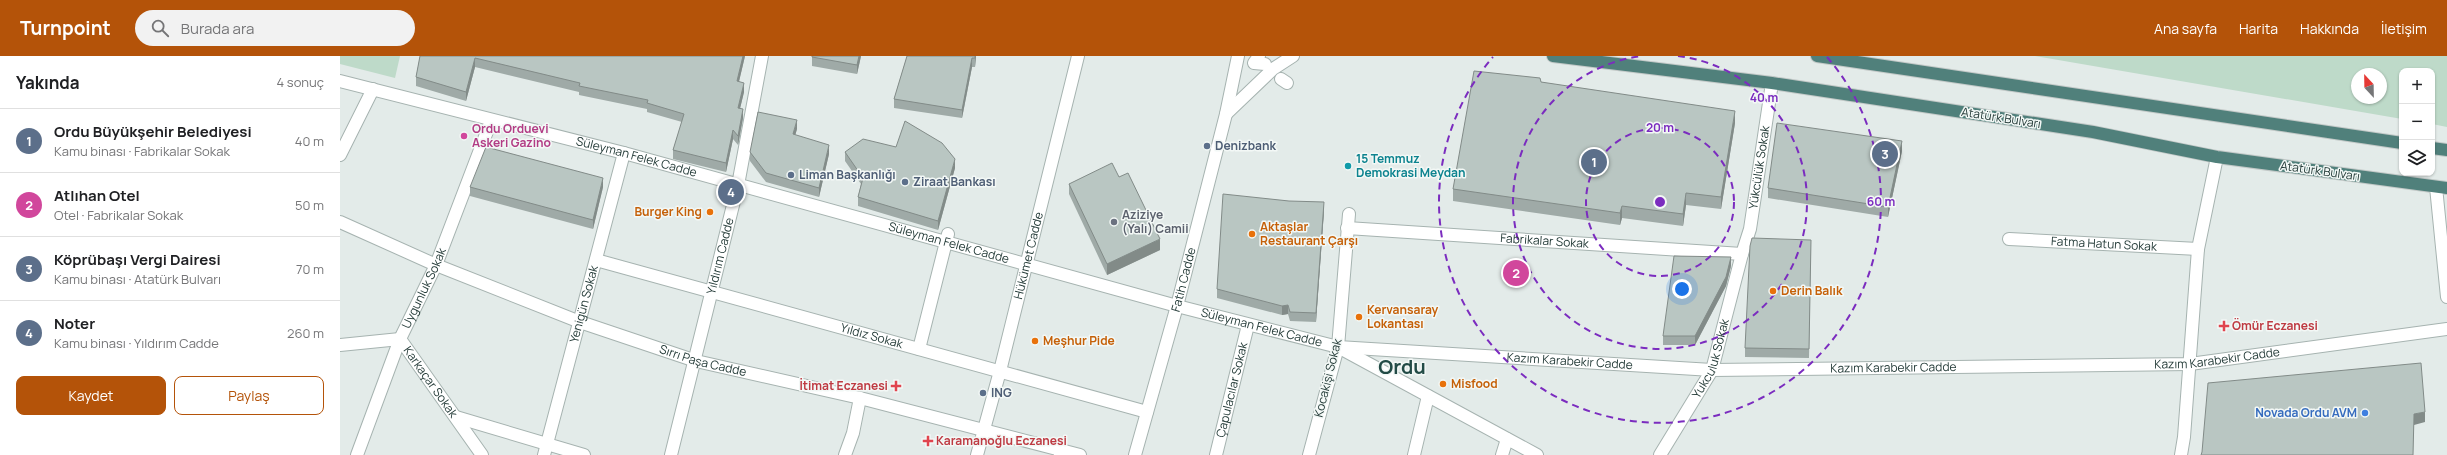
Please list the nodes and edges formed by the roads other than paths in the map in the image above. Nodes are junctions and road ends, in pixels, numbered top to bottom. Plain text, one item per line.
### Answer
1 (762, 56) edge
2 (1078, 56) edge
3 (1238, 56) edge
4 (1293, 56) edge
5 (1553, 56) edge
6 (1817, 56) edge
7 (340, 81) edge
8 (1772, 83) junction
9 (373, 89) junction
10 (1226, 114) junction
11 (491, 121) junction
12 (2399, 143) edge
13 (2435, 148) edge
14 (2447, 150) edge
15 (624, 153) junction
16 (340, 155) edge
17 (2217, 157) junction
18 (738, 184) junction
19 (2442, 188) edge
20 (1349, 214) dead end
21 (340, 222) edge
22 (1347, 228) junction
23 (947, 238) junction
24 (2009, 239) dead end
25 (2198, 250) junction
26 (1742, 254) junction
27 (596, 260) junction
28 (436, 265) junction
29 (1026, 265) junction
30 (710, 292) junction
31 (2447, 297) edge
32 (1177, 306) junction
33 (580, 322) junction
34 (1248, 325) junction
35 (2447, 329) edge
36 (400, 339) junction
37 (340, 345) edge
38 (1338, 347) junction
39 (919, 349) junction
40 (696, 361) junction
41 (2190, 364) junction
42 (1712, 370) junction
43 (1000, 371) junction
44 (1428, 396) junction
45 (860, 398) junction
46 (1147, 412) junction
47 (456, 416) junction
48 (984, 429) junction
49 (1507, 439) junction
50 (545, 450) edge
51 (1061, 452) edge
52 (357, 455) edge
53 (482, 455) edge
54 (584, 455) edge
55 (671, 455) edge
56 (845, 455) edge
57 (977, 455) edge
58 (1080, 455) edge
59 (1135, 455) edge
60 (1216, 455) edge
61 (1309, 455) edge
62 (1414, 455) edge
63 (1502, 455) edge
64 (1537, 455) edge
65 (1660, 455) edge
66 (2180, 455) edge

1 - 18 street, Yıldırım Cadde
2 - 29 street, Hükümet Cadde
3 - 10 street, Fatih Cadde
4 - 10 street
5 - 8 highway, Atatürk Bulvarı
6 - 12 highway
7 - 9 street, Süleyman Felek Cadde
8 - 17 highway, Atatürk Bulvarı
8 - 26 street, Yükcülük Sokak
9 - 11 street, Süleyman Felek Cadde
9 - 16 street
10 - 32 street, Fatih Cadde
11 - 15 street, Süleyman Felek Cadde
11 - 28 street, Uygunluk Sokak
13 - 14 highway
15 - 18 street, Süleyman Felek Cadde
15 - 27 street, Yenigün Sokak
17 - 19 highway, Atatürk Bulvarı
17 - 25 street
18 - 23 street, Süleyman Felek Cadde
18 - 30 street, Yıldırım Cadde
19 - 31 street
20 - 22 street, Kocakişi Sokak
21 - 28 street, Sırrı Paşa Cadde
22 - 26 street, Fabrikalar Sokak
22 - 38 street, Kocakişi Sokak
23 - 29 street, Süleyman Felek Cadde
23 - 39 street
24 - 25 street, Fatma Hatun Sokak
25 - 41 street
26 - 42 street, Yukculuk Sokak
27 - 30 street, Yıldız Sokak
27 - 33 street, Yenigün Sokak
28 - 33 street, Sırrı Paşa Cadde
28 - 36 street, Uygunluk Sokak
29 - 32 street, Süleyman Felek Cadde
29 - 43 street, Hükümet Cadde
30 - 39 street, Yıldız Sokak
30 - 40 street, Yıldırım Cadde
32 - 34 street, Süleyman Felek Cadde
32 - 46 street, Fatih Cadde
33 - 40 street, Sırrı Paşa Cadde
33 - 50 street, Yenigün Sokak
34 - 38 street, Süleyman Felek Cadde
34 - 60 street, Çapulacılar Sokak
35 - 41 street, Kazım Karabekir Cadde
36 - 37 street, Karkaçar Sokak
36 - 47 street, Karkaçar Sokak
36 - 52 street, Uygunluk Sokak
38 - 42 street, Kazım Karabekir Cadde
38 - 44 street, Süleyman Felek Cadde
38 - 61 street, Kocakişi Sokak
39 - 43 street, Yıldız Sokak
40 - 45 street, Sırrı Paşa Cadde
40 - 55 street, Yıldırım Cadde
41 - 42 street, Kazım Karabekir Cadde
41 - 66 street
42 - 65 street, Yukculuk Sokak
43 - 46 street, Yıldız Sokak
43 - 48 street, Hükümet Cadde
44 - 49 street, Süleyman Felek Cadde
44 - 62 street
45 - 48 street, Sırrı Paşa Cadde
45 - 56 street
46 - 59 street, Fatih Cadde
47 - 50 street
47 - 53 street, Karkaçar Sokak
48 - 51 street, Sırrı Paşa Cadde
48 - 57 street, Hükümet Cadde
49 - 63 street
49 - 64 street, Süleyman Felek Cadde
50 - 54 street
51 - 58 street, Sırrı Paşa Cadde

